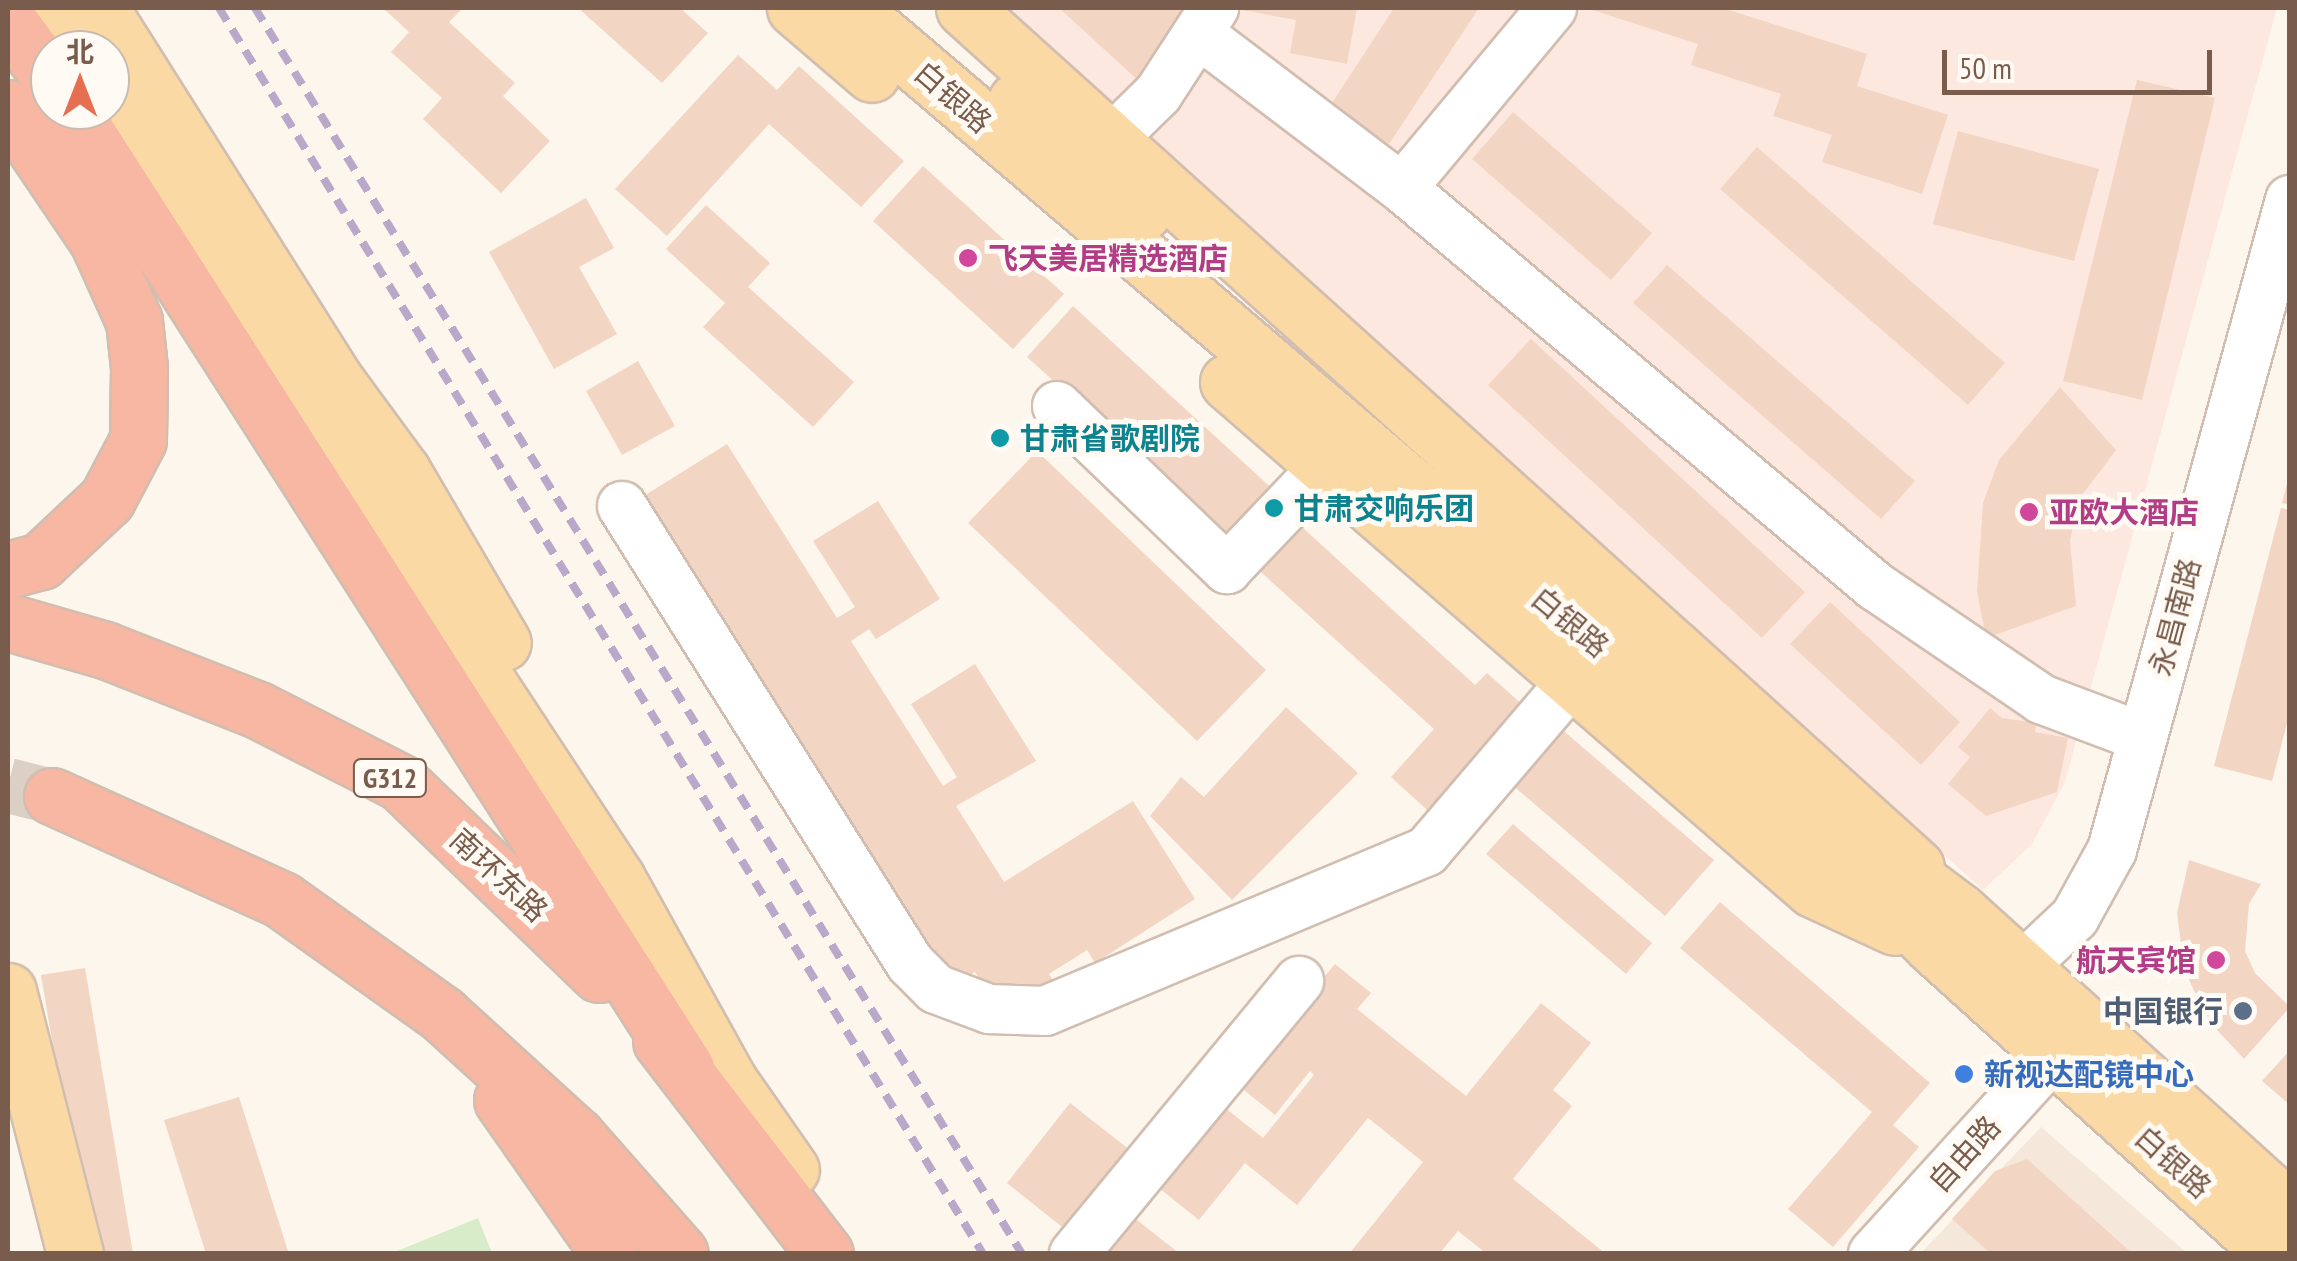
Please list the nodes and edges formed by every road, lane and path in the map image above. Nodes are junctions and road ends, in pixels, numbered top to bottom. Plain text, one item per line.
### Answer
1 (44, 8) edge
2 (100, 8) edge
3 (796, 8) edge
4 (850, 8) edge
5 (908, 8) edge
6 (964, 8) edge
7 (1552, 8) edge
8 (8, 20) edge
9 (1207, 20) edge
10 (59, 30) edge
11 (30, 50) edge
12 (8, 108) edge
13 (85, 130) edge
14 (124, 130) edge
15 (1112, 139) junction
16 (1402, 188) junction
17 (2290, 200) edge
18 (1057, 406) dead end
19 (1326, 466) junction
20 (622, 506) dead end
21 (8, 570) edge
22 (8, 622) edge
23 (1573, 680) junction
24 (2142, 737) junction
25 (52, 796) tunnel mouth
26 (1830, 828) junction
27 (617, 879) junction
28 (1947, 929) junction
29 (1299, 981) dead end
30 (2009, 984) junction
31 (8, 991) edge
32 (443, 1016) junction
33 (2054, 1054) junction
34 (686, 1068) junction
35 (2290, 1210) edge
36 (75, 1254) edge
37 (610, 1254) edge
38 (680, 1254) edge
39 (825, 1254) edge
40 (848, 1254) edge
41 (1074, 1254) edge
42 (1872, 1254) edge
43 (2274, 1254) edge

1 - 10 main road
2 - 27 main road
3 - 19 main road
4 - 26 main road, 白银路
5 - 26 main road, 白银路
6 - 15 main road
7 - 16 street
8 - 11 highway
9 - 15 street
9 - 16 street
12 - 21 highway
13 - 34 highway
14 - 27 main road
15 - 28 main road
16 - 24 street
17 - 24 street, 永昌南路
18 - 19 street
19 - 23 main road
20 - 23 street
22 - 34 highway, 南环东路 / G312
23 - 28 main road
24 - 30 street, 永昌南路
25 - 32 highway
26 - 28 main road, 白银路
27 - 40 main road
28 - 30 main road, 白银路
29 - 41 street
30 - 33 main road, 白银路
30 - 35 main road, 白银路
31 - 36 main road
32 - 37 highway
32 - 38 highway
33 - 42 street, 自由路
33 - 43 main road, 白银路
34 - 39 highway, 南环东路 / G312

